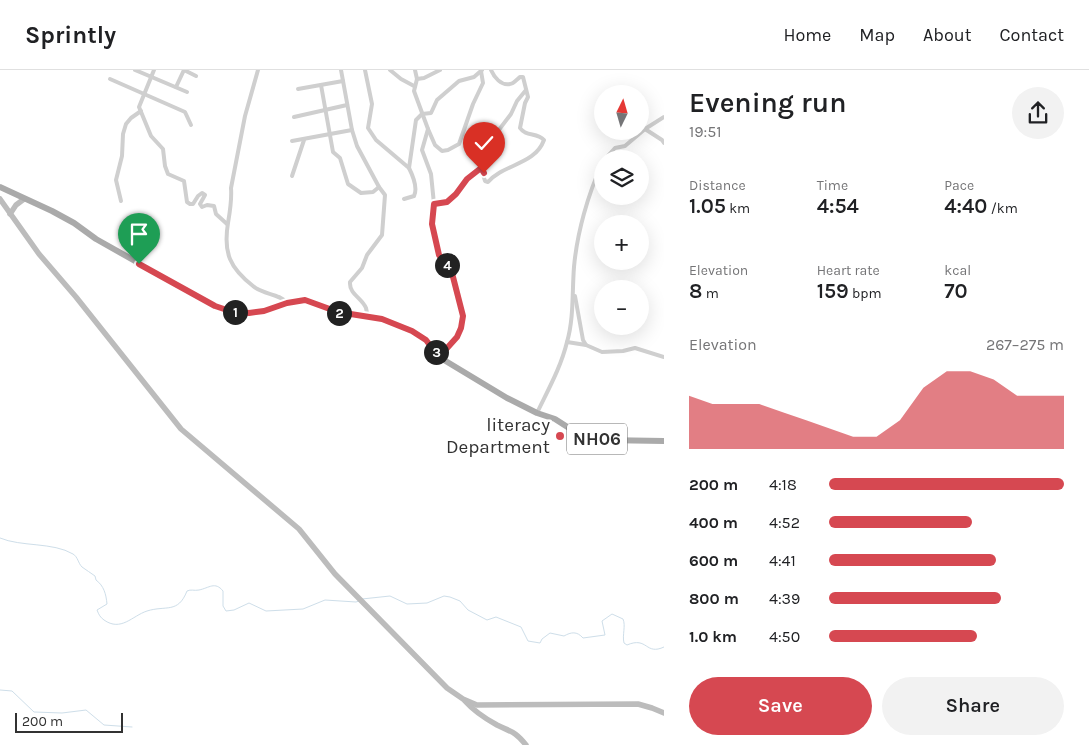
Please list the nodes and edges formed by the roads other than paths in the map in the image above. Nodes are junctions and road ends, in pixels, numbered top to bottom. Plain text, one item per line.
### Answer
1 (135, 70) edge
2 (154, 70) edge
3 (184, 70) edge
4 (258, 70) edge
5 (341, 70) edge
6 (365, 70) edge
7 (390, 70) edge
8 (415, 70) edge
9 (440, 70) edge
10 (482, 70) edge
11 (491, 70) edge
12 (526, 71) edge
13 (152, 76) junction
14 (196, 76) dead end
15 (524, 77) junction
16 (110, 79) dead end
17 (417, 79) junction
18 (342, 80) junction
19 (322, 85) junction
20 (414, 86) junction
21 (176, 87) junction
22 (298, 89) dead end
23 (526, 90) junction
24 (187, 92) dead end
25 (144, 94) junction
26 (347, 105) junction
27 (325, 110) junction
28 (141, 111) junction
29 (422, 114) junction
30 (294, 117) dead end
31 (664, 117) edge
32 (191, 125) dead end
33 (649, 126) edge
34 (428, 129) junction
35 (352, 130) junction
36 (649, 132) edge
37 (330, 136) junction
38 (304, 140) junction
39 (632, 140) edge
40 (292, 141) dead end
41 (664, 143) edge
42 (613, 150) edge
43 (409, 168) junction
44 (481, 168) junction
45 (292, 176) dead end
46 (594, 185) edge
47 (379, 187) junction
48 (0, 188) edge
49 (404, 199) dead end
50 (24, 200) junction
51 (2, 201) edge
52 (121, 201) dead end
53 (434, 204) junction
54 (10, 214) junction
55 (227, 224) junction
56 (574, 292) junction
57 (287, 303) junction
58 (367, 317) junction
59 (567, 342) junction
60 (586, 345) junction
61 (439, 357) junction
62 (664, 357) edge
63 (537, 412) junction
64 (664, 441) edge
65 (463, 699) junction
66 (664, 714) edge
67 (526, 745) edge

1 - 13 street
2 - 13 street
3 - 14 street
3 - 21 street
4 - 55 street
5 - 18 street
6 - 43 street
7 - 20 street
8 - 17 street
9 - 17 street
10 - 29 street
10 - 34 street
11 - 15 street
12 - 15 street
13 - 21 street
13 - 25 street
15 - 23 street
16 - 25 street
17 - 20 street
18 - 19 street
18 - 26 street
19 - 22 street
19 - 27 street
20 - 29 street
21 - 24 street
23 - 44 street
23 - 44 street
25 - 28 street
25 - 32 street
26 - 27 street
26 - 35 street
27 - 30 street
27 - 37 street
28 - 52 street
28 - 55 street
29 - 34 street
29 - 43 street
31 - 33 street
34 - 53 street
35 - 37 street
35 - 47 street
36 - 41 street
37 - 38 street
37 - 47 street
38 - 40 street
38 - 45 street
39 - 42 street
43 - 49 street
44 - 53 street
46 - 56 street
47 - 58 street
48 - 50 main road, NH06
48 - 51 main road
50 - 54 main road
50 - 57 main road, NH06
51 - 54 main road
53 - 61 street
54 - 65 main road
55 - 57 street
56 - 59 street
56 - 60 street
57 - 58 main road, NH06
58 - 61 main road, NH06
59 - 60 street
59 - 63 street
60 - 62 street
61 - 63 main road, NH06
63 - 64 main road, NH06
65 - 66 main road
65 - 67 main road

